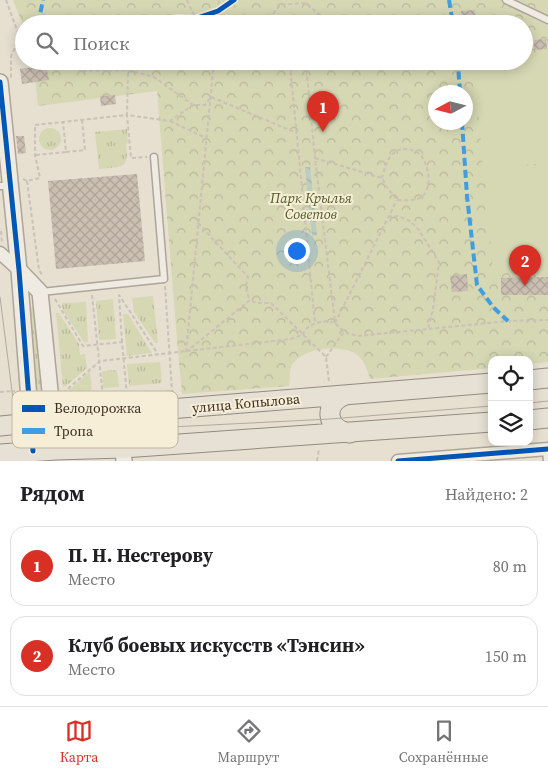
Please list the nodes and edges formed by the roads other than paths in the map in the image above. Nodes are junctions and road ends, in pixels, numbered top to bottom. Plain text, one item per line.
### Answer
1 (506, 0) edge
2 (548, 20) edge
3 (6, 83) edge
4 (3, 138) edge
5 (154, 156) road end
6 (5, 186) edge
7 (0, 253) edge
8 (19, 270) junction
9 (45, 291) junction
10 (548, 378) edge
11 (533, 380) edge
12 (488, 383) edge
13 (28, 391) edge
14 (51, 391) edge
15 (346, 395) junction
16 (178, 408) edge
17 (548, 418) edge
18 (533, 420) edge
19 (488, 422) edge
20 (350, 433) junction
21 (33, 448) edge
22 (56, 450) joint
23 (33, 451) junction
24 (547, 453) edge
25 (0, 454) edge
26 (123, 454) edge
27 (445, 459) edge
28 (398, 461) edge

1 - 2 lane
3 - 4 street
4 - 6 street
5 - 9 lane
6 - 8 street
7 - 8 street
8 - 9 street
8 - 13 street
9 - 14 street
10 - 11 main road
12 - 15 main road, улица Копылова
15 - 16 main road, улица Копылова
15 - 20 main road
17 - 18 main road
19 - 20 main road
20 - 26 main road
21 - 23 street
22 - 23 main road
22 - 26 main road
23 - 25 main road
24 - 27 street
27 - 28 street

